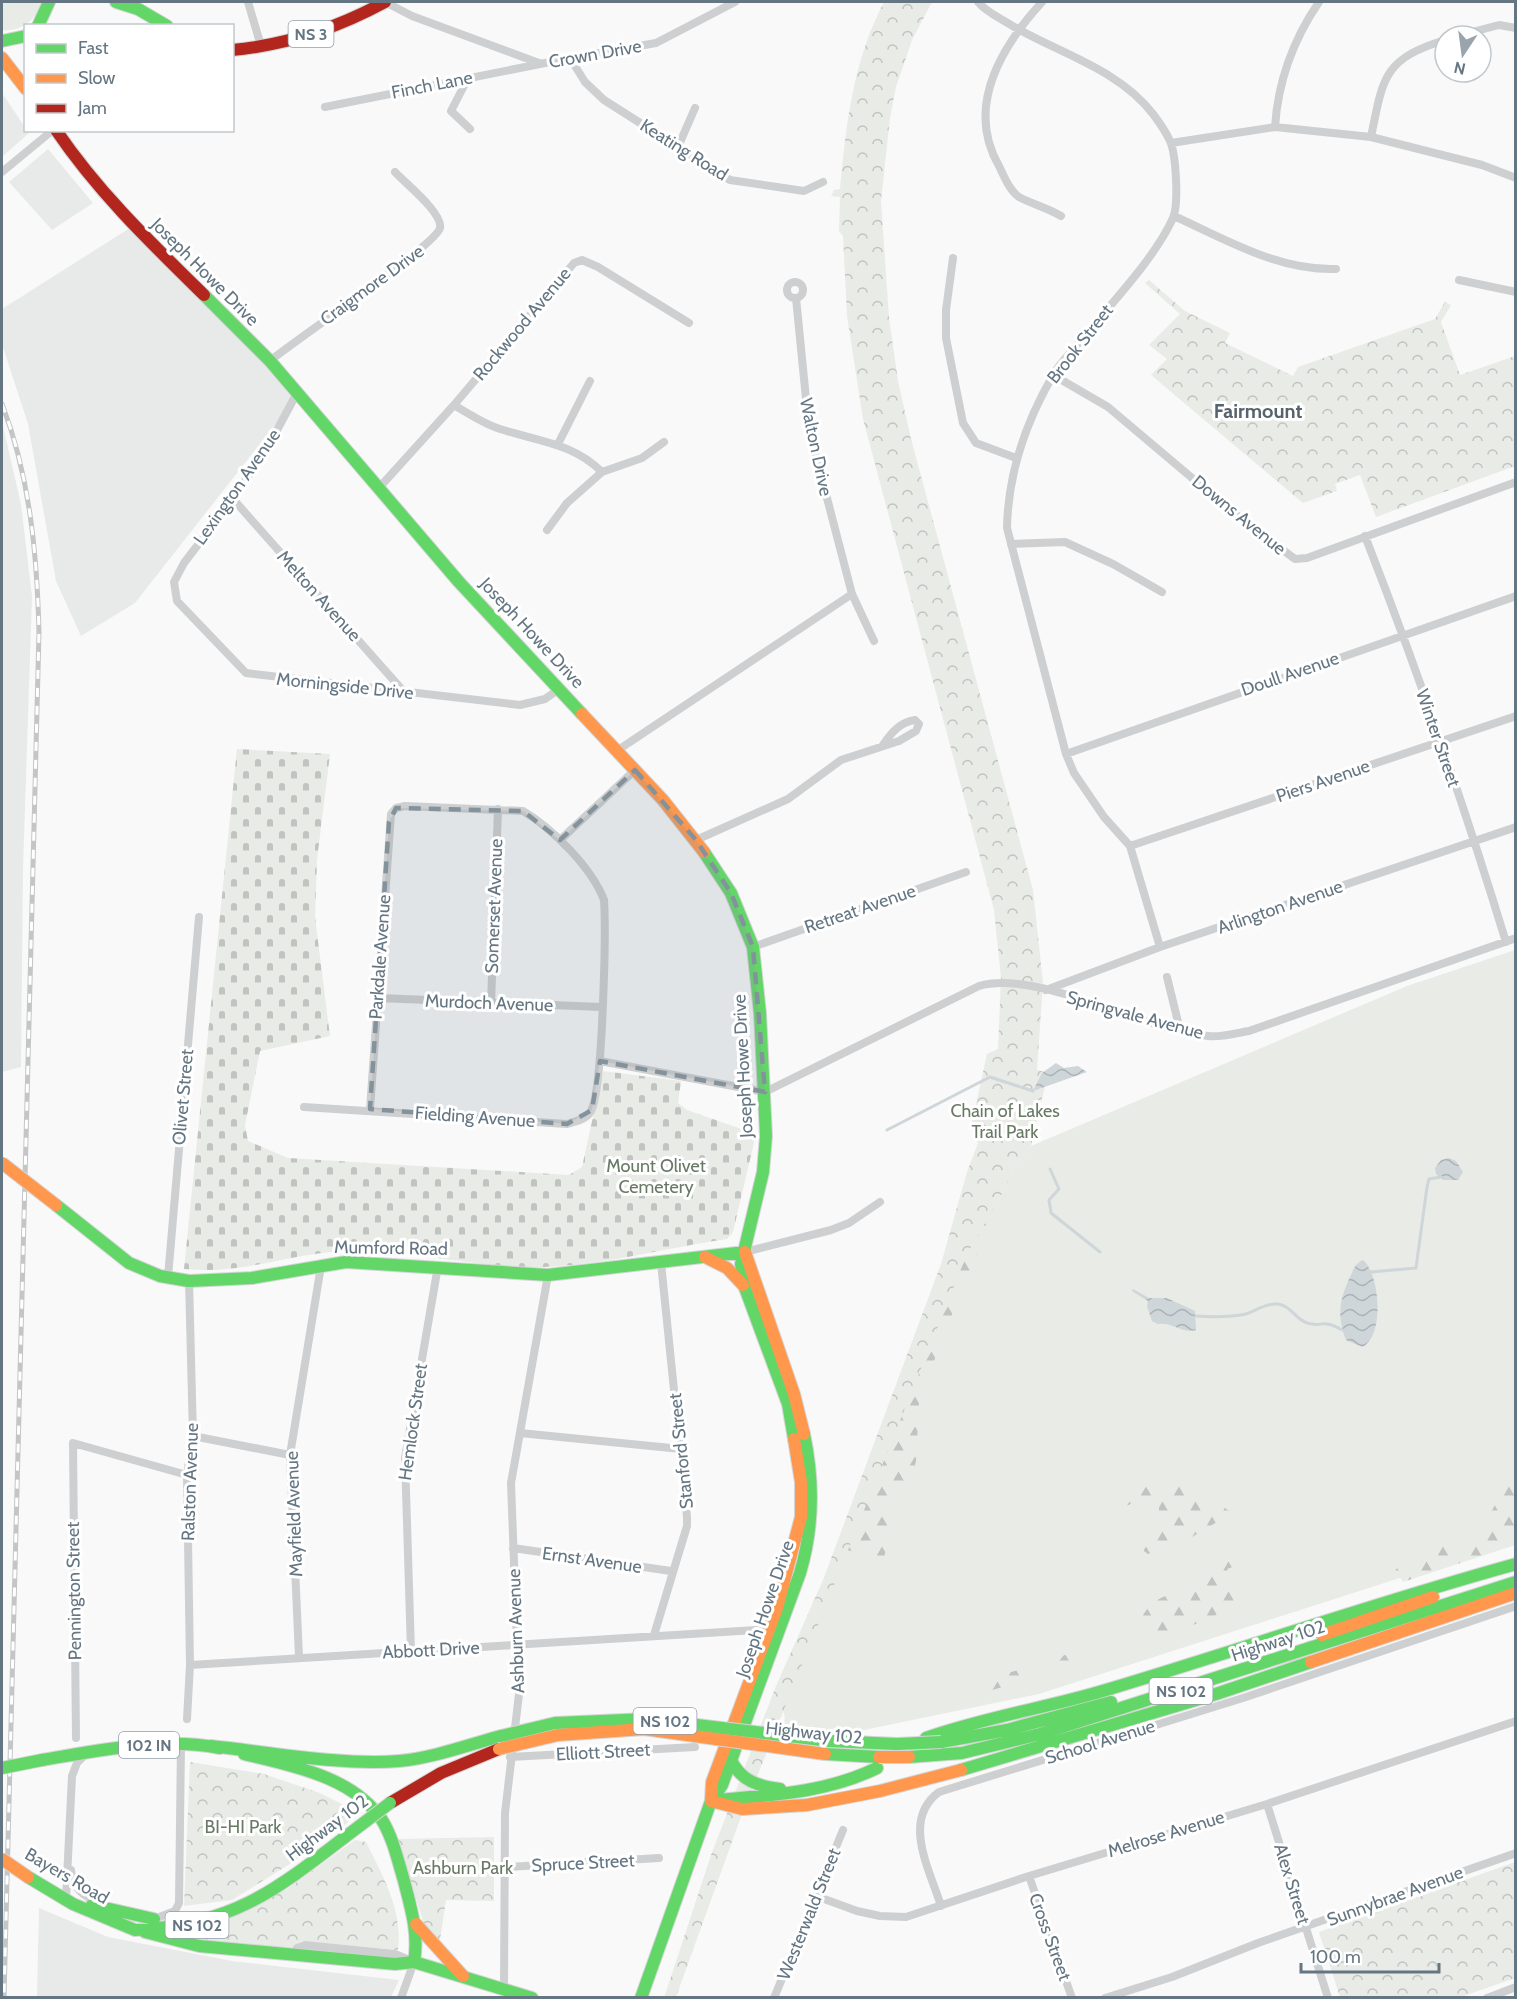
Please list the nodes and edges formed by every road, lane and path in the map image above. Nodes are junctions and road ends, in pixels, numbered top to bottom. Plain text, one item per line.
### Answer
1 (49, 2) edge
2 (116, 2) edge
3 (248, 2) edge
4 (385, 2) edge
5 (735, 2) edge
6 (978, 2) edge
7 (1042, 2) edge
8 (1319, 2) edge
9 (39, 24) edge
10 (163, 24) edge
11 (1493, 27) edge
12 (1515, 28) edge
13 (1017, 29) junction
14 (24, 36) edge
15 (2, 41) edge
16 (1433, 43) edge
17 (261, 46) junction
18 (234, 50) edge
19 (2, 58) edge
20 (570, 58) junction
21 (540, 63) junction
22 (468, 78) junction
23 (24, 86) edge
24 (325, 107) dead end
25 (695, 108) dead end
26 (1275, 127) junction
27 (470, 129) dead end
28 (52, 132) edge
29 (56, 132) edge
30 (1371, 137) junction
31 (1171, 143) junction
32 (678, 147) junction
33 (2, 172) edge
34 (395, 172) dead end
35 (1515, 178) edge
36 (823, 182) dead end
37 (1061, 216) dead end
38 (1174, 216) junction
39 (953, 258) dead end
40 (1336, 269) dead end
41 (1459, 280) dead end
42 (1515, 292) edge
43 (795, 298) dead end
44 (689, 323) dead end
45 (270, 361) junction
46 (1053, 375) junction
47 (590, 381) dead end
48 (298, 391) junction
49 (454, 405) junction
50 (663, 442) dead end
51 (558, 444) junction
52 (1016, 458) junction
53 (602, 472) junction
54 (1515, 482) edge
55 (378, 489) junction
56 (233, 499) junction
57 (547, 530) dead end
58 (1365, 536) junction
59 (1011, 544) junction
60 (174, 582) joint
61 (1162, 592) dead end
62 (852, 594) junction
63 (1515, 596) edge
64 (1403, 635) junction
65 (874, 641) dead end
66 (560, 690) junction
67 (405, 693) junction
68 (1515, 716) edge
69 (1439, 742) junction
70 (883, 745) dead end
71 (618, 750) junction
72 (1066, 754) junction
73 (636, 770) junction
74 (498, 809) junction
75 (1515, 827) edge
76 (560, 840) junction
77 (696, 840) junction
78 (1475, 841) junction
79 (1130, 846) junction
80 (966, 872) dead end
81 (199, 917) dead end
82 (1515, 938) edge
83 (1506, 942) junction
84 (753, 947) junction
85 (1160, 947) junction
86 (1167, 977) dead end
87 (1046, 990) junction
88 (378, 998) junction
89 (491, 1004) junction
90 (601, 1007) junction
91 (1180, 1030) junction
92 (600, 1061) junction
93 (765, 1092) junction
94 (304, 1107) dead end
95 (370, 1109) junction
96 (2, 1163) edge
97 (880, 1202) dead end
98 (744, 1252) junction
99 (704, 1257) junction
100 (661, 1263) junction
101 (321, 1266) junction
102 (438, 1266) junction
103 (548, 1275) junction
104 (168, 1277) junction
105 (189, 1281) junction
106 (745, 1288) junction
107 (520, 1433) junction
108 (193, 1436) junction
109 (681, 1449) junction
110 (290, 1455) junction
111 (187, 1475) junction
112 (513, 1548) junction
113 (1515, 1564) edge
114 (1515, 1569) edge
115 (671, 1571) junction
116 (1515, 1582) edge
117 (1515, 1593) edge
118 (1515, 1606) edge
119 (774, 1629) junction
120 (654, 1635) junction
121 (519, 1646) junction
122 (411, 1651) junction
123 (299, 1657) junction
124 (190, 1665) junction
125 (187, 1719) dead end
126 (1515, 1721) edge
127 (76, 1738) dead end
128 (926, 1738) dead end
129 (181, 1744) junction
130 (211, 1746) junction
131 (696, 1747) dead end
132 (87, 1753) junction
133 (510, 1757) junction
134 (731, 1760) junction
135 (878, 1763) junction
136 (2, 1768) edge
137 (807, 1791) junction
138 (711, 1801) junction
139 (1267, 1804) junction
140 (843, 1830) dead end
141 (1515, 1853) edge
142 (69, 1854) junction
143 (659, 1858) dead end
144 (2, 1859) edge
145 (506, 1867) junction
146 (1029, 1876) junction
147 (816, 1896) junction
148 (66, 1899) junction
149 (254, 1902) junction
150 (941, 1906) junction
151 (160, 1918) junction
152 (415, 1923) junction
153 (1306, 1928) junction
154 (135, 1930) junction
155 (414, 1962) junction
156 (651, 1972) junction
157 (463, 1976) junction
158 (1515, 1988) edge
159 (504, 1989) junction
160 (518, 1995) edge
161 (401, 1998) edge
162 (532, 1998) edge
163 (641, 1998) edge
164 (652, 1998) edge
165 (774, 1998) edge
166 (1072, 1998) edge
167 (1105, 1998) edge
168 (1328, 1998) edge
169 (1487, 1998) edge

1 - 9 main road
2 - 10 main road
3 - 17 street
4 - 17 main road, NS 3
4 - 21 street, Crown Drive
5 - 20 street, Crown Drive
6 - 13 street
7 - 13 street
8 - 26 street
11 - 12 street
13 - 31 street
13 - 37 street
14 - 15 main road
16 - 30 street
17 - 18 main road, NS 3
19 - 23 main road
20 - 21 street, Crown Drive
20 - 32 street, Keating Road
21 - 22 street, Finch Lane
22 - 24 street, Finch Lane
22 - 27 street
25 - 32 street
26 - 30 street
26 - 31 street
28 - 33 street
29 - 45 main road, Joseph Howe Drive
30 - 35 street
31 - 38 street
32 - 36 street, Keating Road
34 - 45 street, Craigmore Drive
38 - 40 street
38 - 46 street, Brook Street
39 - 52 street
41 - 42 street
43 - 62 street, Walton Drive
44 - 49 street, Rockwood Avenue
45 - 48 main road, Joseph Howe Drive
46 - 52 street, Brook Street
46 - 58 street, Downs Avenue
47 - 51 street
48 - 55 main road, Joseph Howe Drive
48 - 56 street, Lexington Avenue
49 - 51 street
49 - 55 street, Rockwood Avenue
50 - 53 street
51 - 53 street
52 - 59 street, Brook Street
53 - 57 street
54 - 58 street, Downs Avenue
55 - 66 main road, Joseph Howe Drive
56 - 60 street, Lexington Avenue
56 - 67 street, Melton Avenue
58 - 64 street, Winter Street
59 - 61 street
59 - 72 street, Brook Street
60 - 67 street, Morningside Drive
62 - 65 street, Walton Drive
62 - 71 street
63 - 64 street, Doull Avenue
64 - 69 street, Winter Street
64 - 72 street, Doull Avenue
66 - 67 street, Morningside Drive
66 - 71 main road, Joseph Howe Drive
68 - 69 street, Piers Avenue
69 - 78 street, Winter Street
69 - 79 street, Piers Avenue
70 - 77 street
71 - 73 main road, Joseph Howe Drive
72 - 79 street, Brook Street
73 - 76 street
73 - 77 main road, Joseph Howe Drive
74 - 76 street
74 - 88 street, Parkdale Avenue
74 - 89 street, Somerset Avenue
75 - 78 street, Arlington Avenue
76 - 90 street
77 - 84 main road, Joseph Howe Drive
78 - 83 street, Winter Street
78 - 85 street, Arlington Avenue
79 - 85 street, Brook Street
80 - 84 street, Retreat Avenue
81 - 104 street, Olivet Street
82 - 83 street, Springvale Avenue
83 - 91 street, Springvale Avenue
84 - 93 main road, Joseph Howe Drive
85 - 87 street, Arlington Avenue
86 - 91 street
87 - 91 street, Springvale Avenue
87 - 93 street, Springvale Avenue
88 - 89 street, Murdoch Avenue
88 - 95 street, Parkdale Avenue
89 - 90 street, Murdoch Avenue
90 - 92 street
92 - 93 street
92 - 95 street, Fielding Avenue
93 - 98 main road, Joseph Howe Drive
94 - 95 street, Fielding Avenue
96 - 104 main road, Mumford Road, bridge
97 - 98 street
98 - 99 main road, Mumford Road
98 - 106 main road, Joseph Howe Drive
98 - 119 main road, Joseph Howe Drive
99 - 100 main road, Mumford Road
99 - 106 main road
100 - 103 main road, Mumford Road
100 - 109 street, Stanford Street
101 - 102 main road, Mumford Road
101 - 105 main road, Mumford Road
101 - 110 street, Mayfield Avenue
102 - 103 main road, Mumford Road
102 - 122 street, Hemlock Street
103 - 107 street, Ashburn Avenue
104 - 105 main road, Mumford Road
105 - 108 street, Ralston Avenue
106 - 119 main road, Joseph Howe Drive
107 - 109 street
107 - 112 street, Ashburn Avenue
108 - 110 street
108 - 111 street, Ralston Avenue
109 - 115 street, Stanford Street
110 - 123 street, Mayfield Avenue
111 - 124 street, Ralston Avenue
111 - 127 street, Pennington Street
112 - 115 street, Ernst Avenue
112 - 121 street, Ashburn Avenue
113 - 128 main road
114 - 130 main road, Highway 102 / NS 102, bridge
115 - 120 street, Stanford Street
116 - 135 main road, Highway 102 / NS 102, bridge
117 - 138 main road
118 - 150 street, School Avenue
119 - 120 street, Abbott Drive
119 - 134 main road, Joseph Howe Drive
119 - 138 main road, Joseph Howe Drive
120 - 121 street, Abbott Drive
121 - 122 street, Abbott Drive
121 - 133 street, Ashburn Avenue
122 - 123 street, Abbott Drive
123 - 124 street, Abbott Drive
124 - 125 street, Ralston Avenue
126 - 139 street, Melrose Avenue
129 - 130 main road, 102 IN
129 - 132 main road, 102 IN
129 - 151 street
130 - 152 main road
131 - 133 street, Elliott Street
132 - 136 main road, 102 IN, bridge
132 - 142 street
133 - 145 street, Ashburn Avenue
134 - 137 main road
134 - 138 main road, Joseph Howe Drive
135 - 137 main road
135 - 149 main road, Highway 102 / NS 102, bridge
137 - 138 main road
138 - 156 main road, Joseph Howe Drive
139 - 146 street, Melrose Avenue
139 - 153 street, Alex Street
140 - 147 street, Westerwald Street
141 - 153 street, Sunnybrae Avenue
142 - 148 street
142 - 151 street, Bayers Road
143 - 145 street, Spruce Street
144 - 148 main road, Bayers Road, bridge
145 - 159 street, Ashburn Avenue
146 - 150 street, Melrose Avenue
146 - 166 street, Cross Street
147 - 150 street, Melrose Avenue
147 - 165 street, Westerwald Street
148 - 151 main road, NS 102
148 - 154 main road, Bayers Road
149 - 151 main road, NS 102
149 - 154 main road, Highway 102 / NS 102
152 - 155 main road
152 - 157 main road
153 - 167 street, Sunnybrae Avenue
153 - 168 street, Alex Street
154 - 155 main road, Bayers Road
155 - 157 main road, Bayers Road
155 - 161 street
156 - 163 main road, Joseph Howe Drive
156 - 164 main road
157 - 159 main road, Bayers Road
158 - 169 street
159 - 160 main road, Bayers Road
160 - 162 main road, Bayers Road

